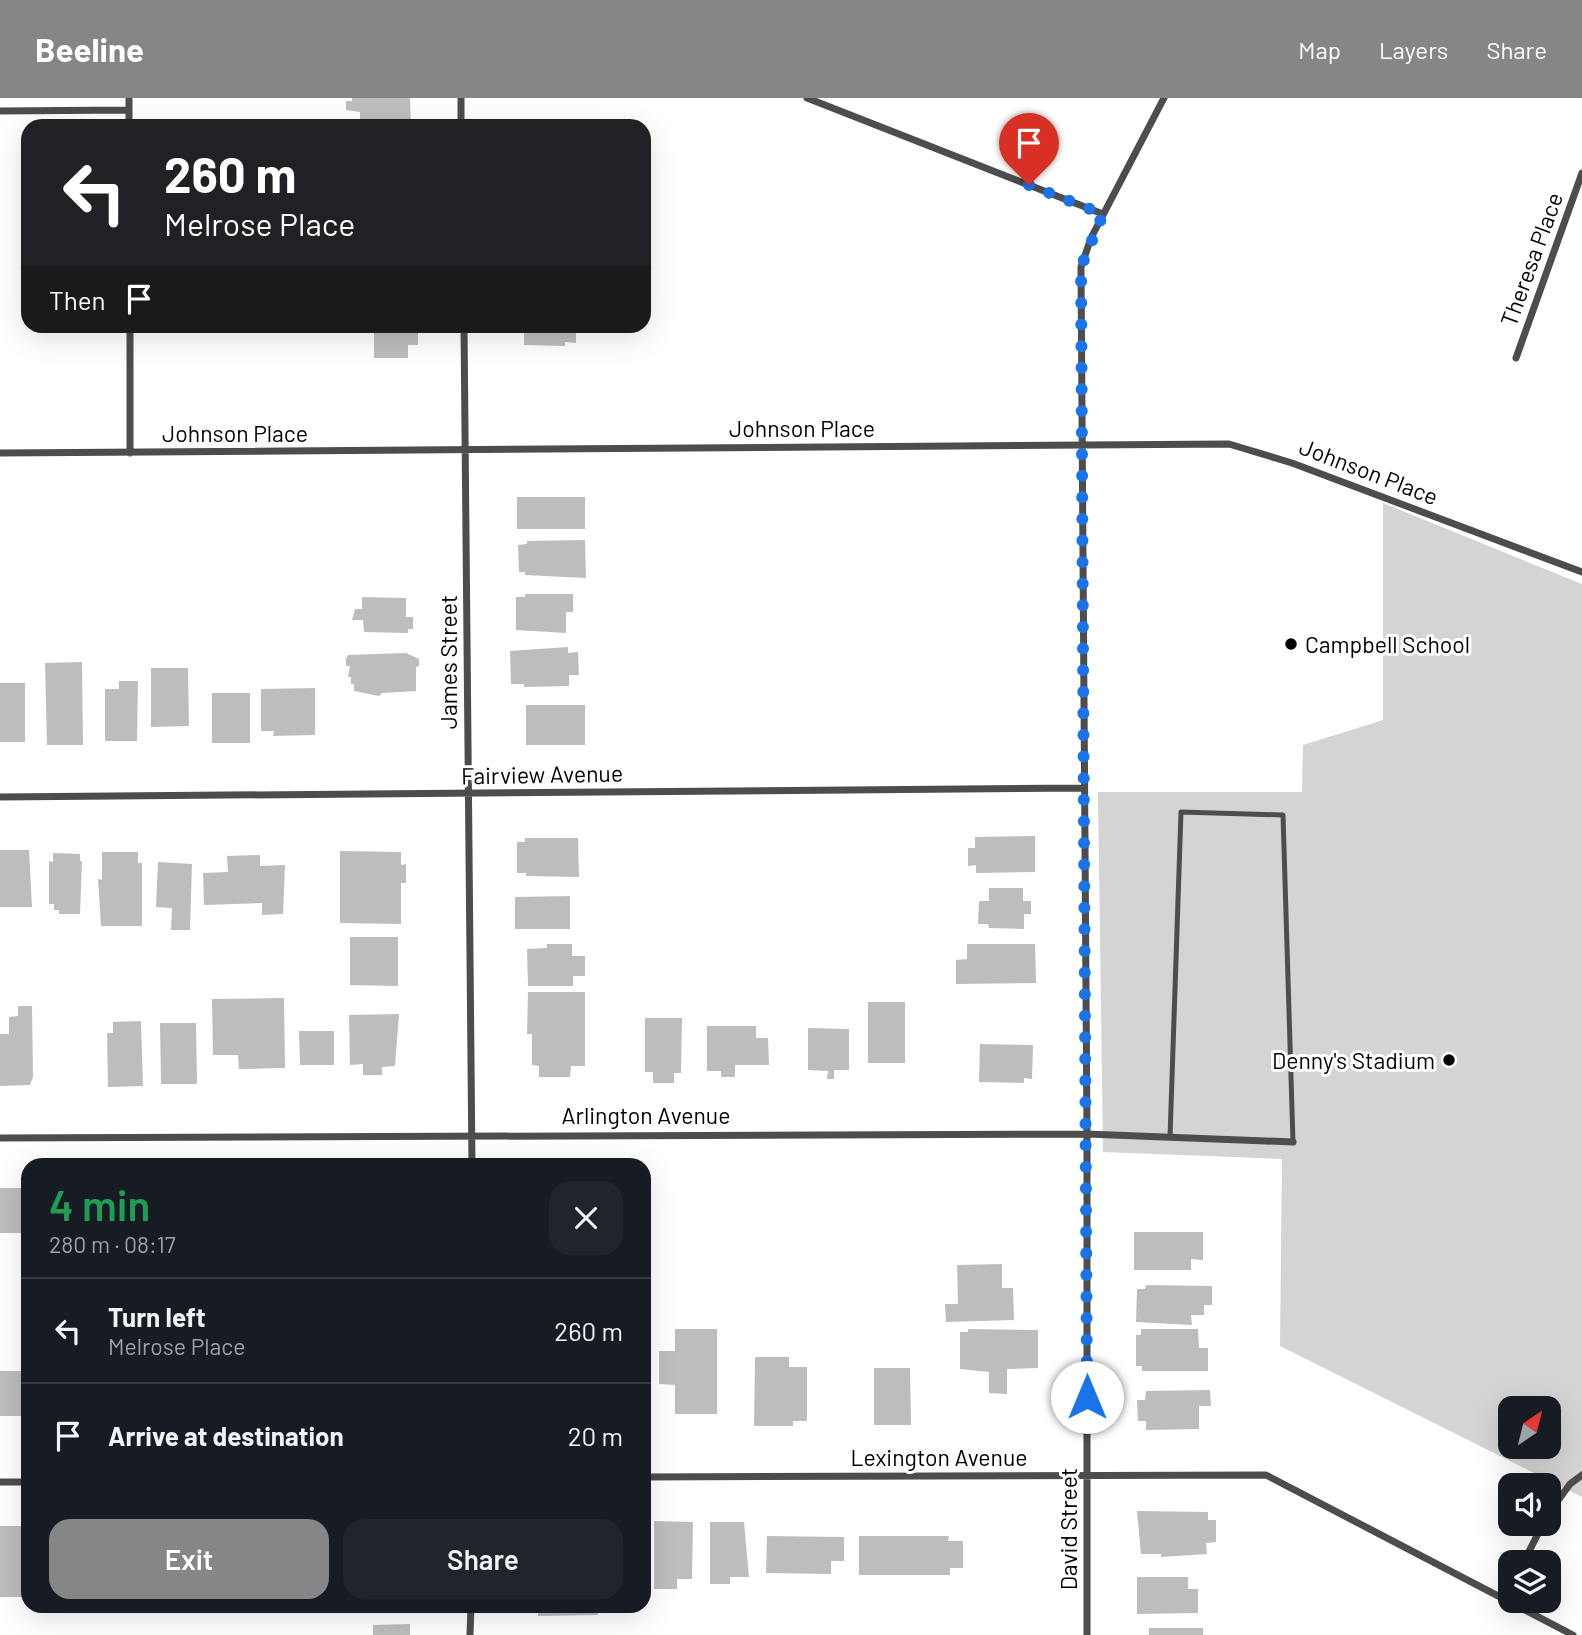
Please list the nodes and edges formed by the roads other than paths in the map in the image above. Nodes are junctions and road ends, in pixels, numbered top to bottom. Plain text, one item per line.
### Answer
1 (129, 98) edge
2 (461, 98) edge
3 (807, 98) edge
4 (1164, 98) edge
5 (129, 110) junction
6 (0, 111) edge
7 (129, 119) edge
8 (461, 119) edge
9 (1582, 173) edge
10 (1103, 214) junction
11 (130, 333) edge
12 (464, 333) edge
13 (1516, 358) dead end
14 (1081, 445) junction
15 (466, 450) junction
16 (0, 453) edge
17 (131, 453) junction
18 (1582, 572) edge
19 (1084, 788) junction
20 (468, 795) junction
21 (0, 797) edge
22 (472, 1134) junction
23 (1087, 1134) junction
24 (1170, 1137) junction
25 (0, 1138) edge
26 (1293, 1142) joint
27 (472, 1158) edge
28 (1582, 1475) edge
29 (1087, 1476) junction
30 (651, 1478) edge
31 (0, 1482) edge
32 (21, 1482) edge
33 (1561, 1496) edge
34 (1498, 1595) edge
35 (471, 1613) edge
36 (1531, 1613) edge
37 (470, 1635) edge
38 (1087, 1635) edge
39 (1573, 1635) edge

1 - 5 street
2 - 8 street
3 - 10 street
4 - 10 street, David Street
5 - 6 street
5 - 7 street
9 - 13 street, Theresa Place
10 - 14 street, David Street
11 - 17 street
12 - 15 street, James Street
14 - 15 street, Johnson Place
14 - 18 street, Johnson Place
14 - 19 street, David Street
15 - 17 street, Johnson Place
15 - 20 street, James Street
16 - 17 street, Johnson Place
19 - 20 street, Fairview Avenue
19 - 23 street, David Street
20 - 21 street, Fairview Avenue
20 - 22 street, James Street
22 - 23 street, Arlington Avenue
22 - 25 street, Arlington Avenue
22 - 27 street, James Street
23 - 24 street, Arlington Avenue
23 - 29 street, David Street
24 - 26 street, Arlington Avenue
24 - 26 lane
28 - 33 street
29 - 30 street, Lexington Avenue
29 - 34 street, Lexington Avenue
29 - 38 street, David Street
31 - 32 street
35 - 37 street
36 - 39 street, Lexington Avenue

